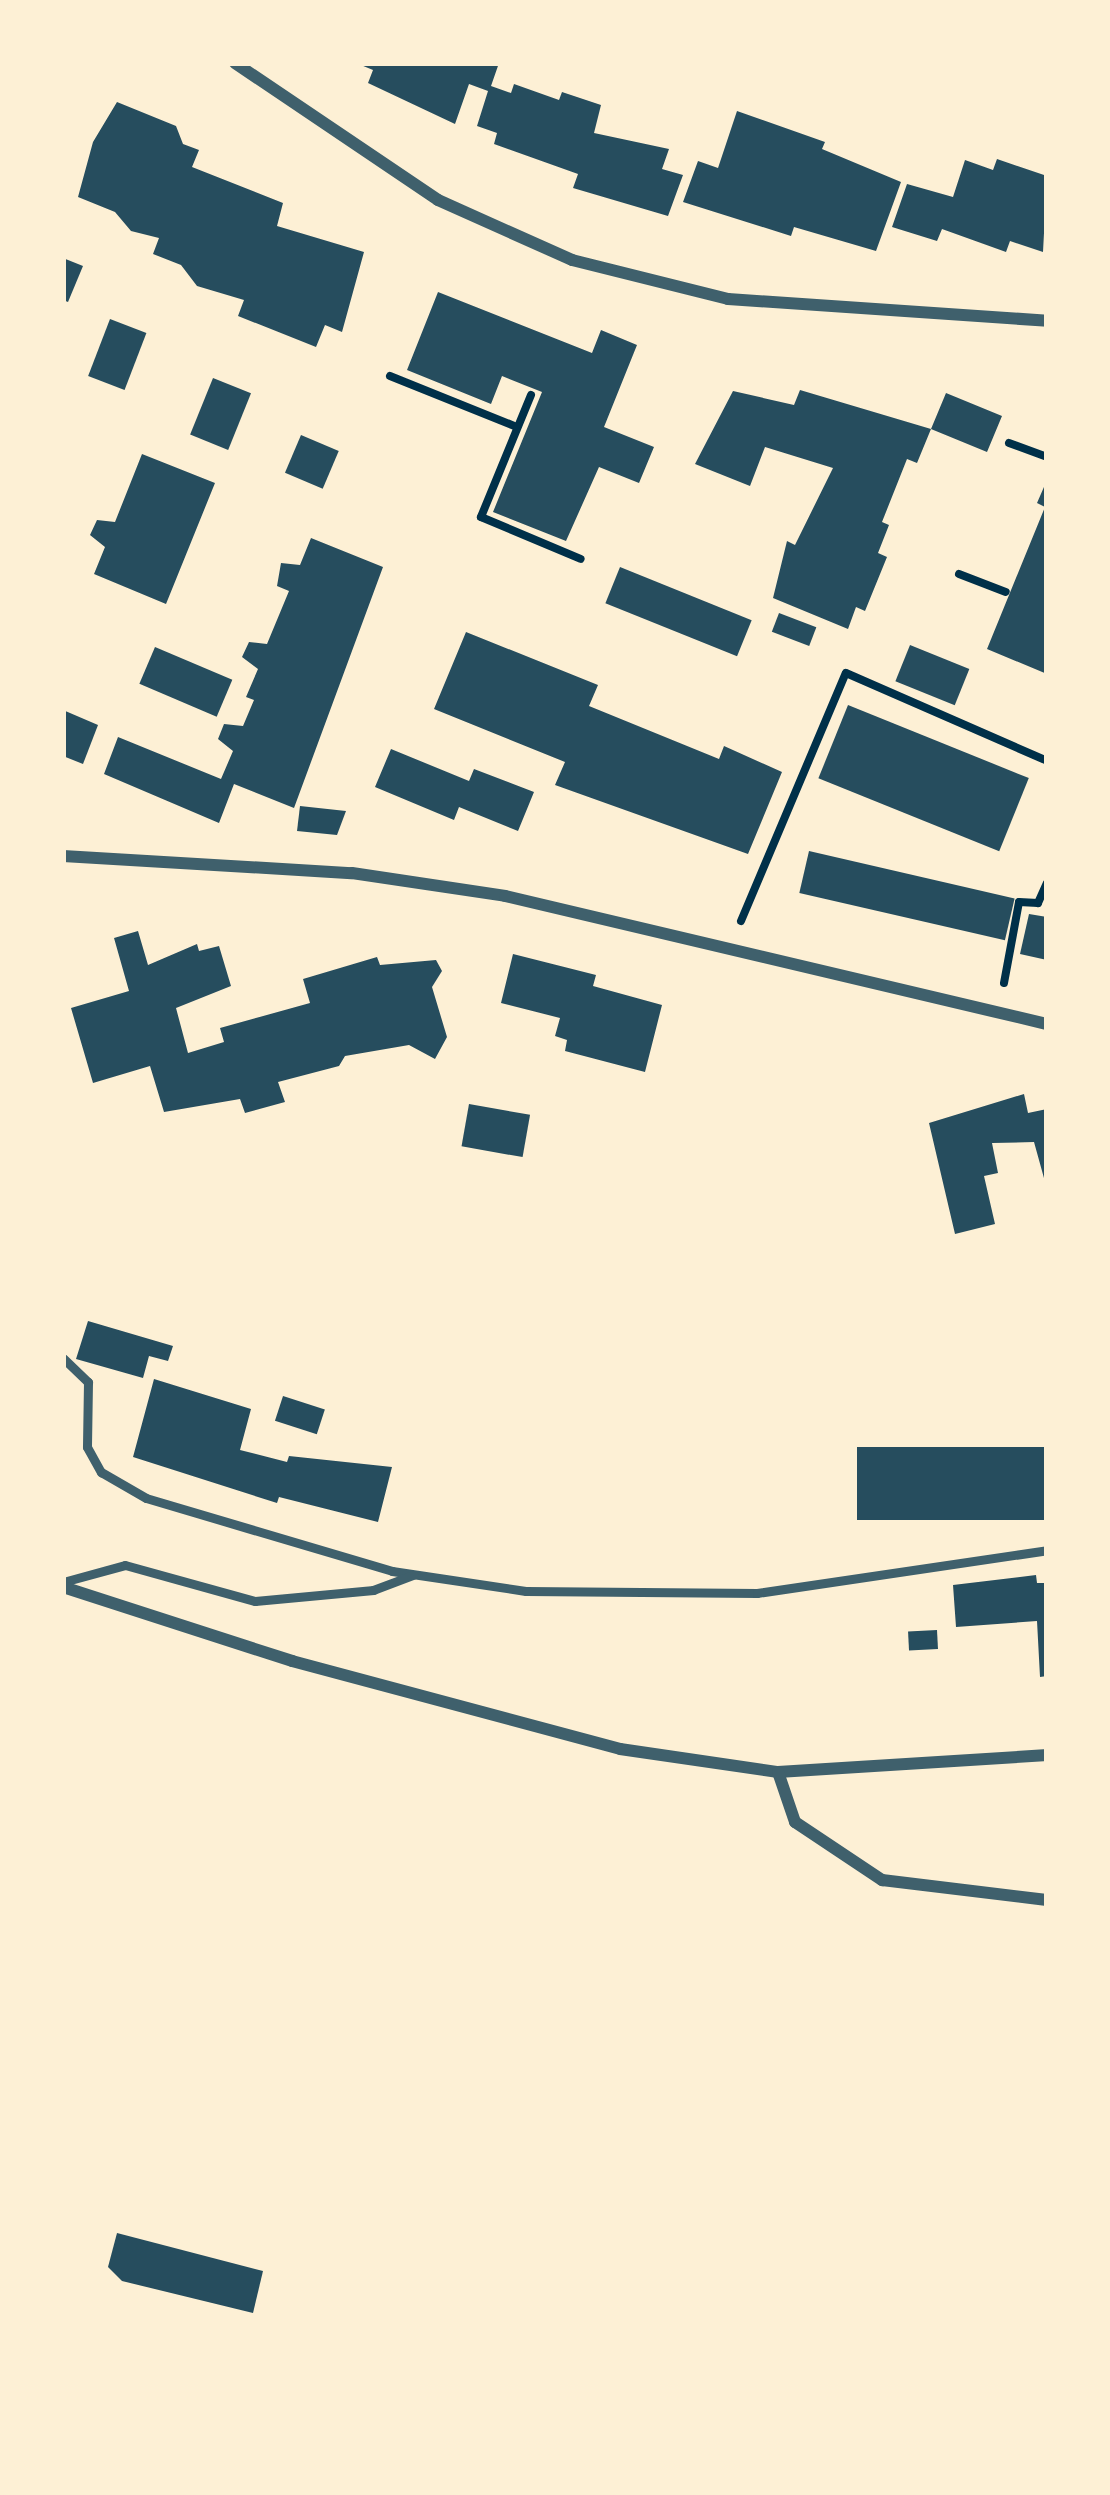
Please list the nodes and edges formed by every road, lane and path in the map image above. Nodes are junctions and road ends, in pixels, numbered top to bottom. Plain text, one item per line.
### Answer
1 (235, 63) edge
2 (1047, 321) edge
3 (390, 376) dead end
4 (530, 395) dead end
5 (517, 428) junction
6 (1010, 442) dead end
7 (1047, 457) edge
8 (581, 559) dead end
9 (959, 574) dead end
10 (1006, 592) dead end
11 (1047, 757) edge
12 (63, 856) edge
13 (1047, 883) edge
14 (731, 945) junction
15 (998, 1016) junction
16 (1047, 1024) edge
17 (63, 1358) edge
18 (1047, 1550) edge
19 (418, 1574) junction
20 (63, 1585) edge
21 (1047, 1755) edge
22 (778, 1772) junction
23 (1047, 1900) edge

1 - 2 street
3 - 5 path
4 - 5 path
5 - 8 path
6 - 7 path
9 - 10 path
11 - 14 path
12 - 14 street
13 - 15 path
14 - 15 street
15 - 16 street
17 - 19 lane
18 - 19 lane
19 - 20 lane
20 - 22 street
21 - 22 street
22 - 23 street

